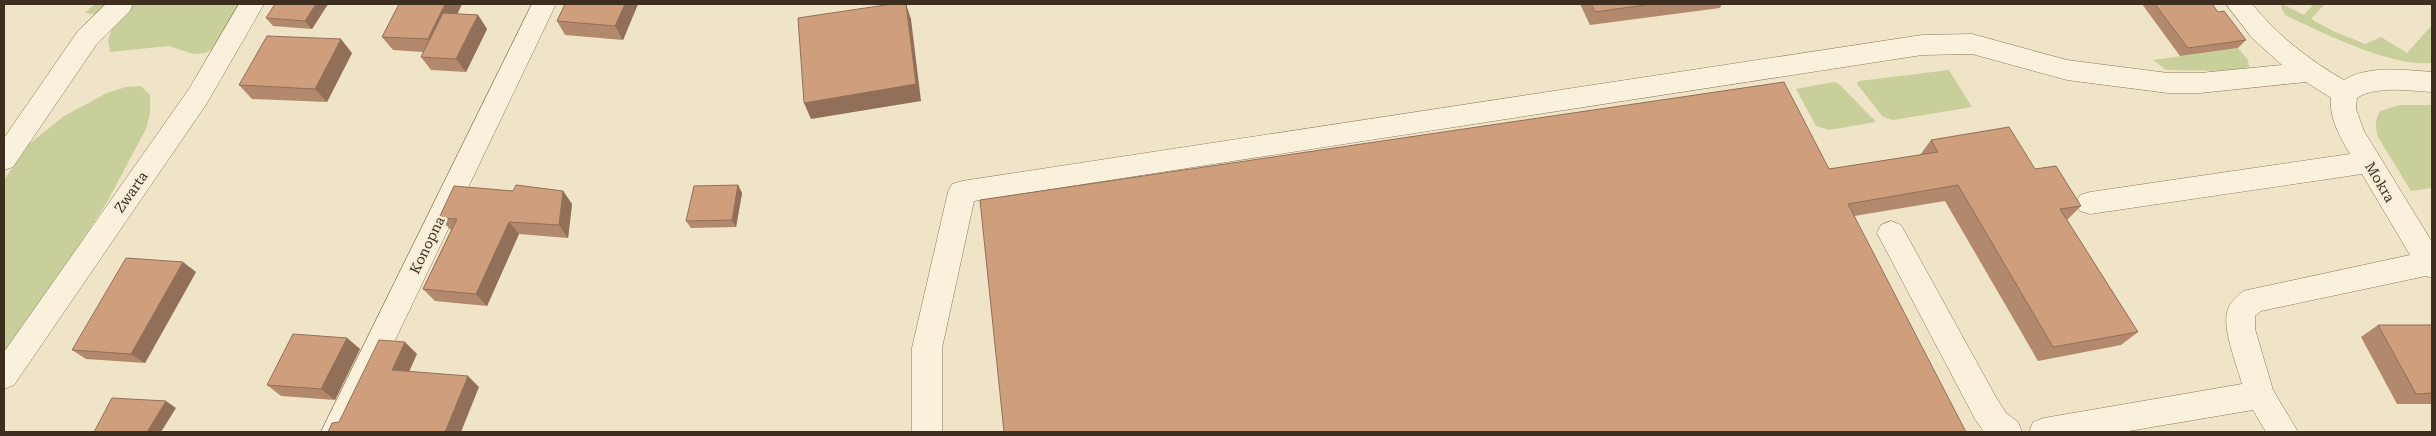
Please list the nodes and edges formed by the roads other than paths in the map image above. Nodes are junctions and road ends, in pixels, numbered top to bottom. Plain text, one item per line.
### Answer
1 (121, 4) edge
2 (252, 4) edge
3 (544, 4) edge
4 (2238, 4) edge
5 (2307, 72) junction
6 (2432, 82) edge
7 (2344, 93) junction
8 (4, 159) edge
9 (2368, 162) junction
10 (2090, 203) dead end
11 (1891, 233) dead end
12 (2427, 250) edge
13 (4, 376) edge
14 (2260, 395) junction
15 (336, 432) edge
16 (926, 432) edge
17 (2008, 432) edge
18 (2044, 432) edge
19 (2282, 432) edge

1 - 8 street
2 - 13 street, Zwarta
3 - 15 street, Konopna
4 - 5 street
5 - 7 street
5 - 16 street
6 - 7 street
7 - 9 street, Mokra
9 - 10 street
9 - 12 street, Mokra
11 - 17 street
12 - 14 street
14 - 18 street
14 - 19 street

